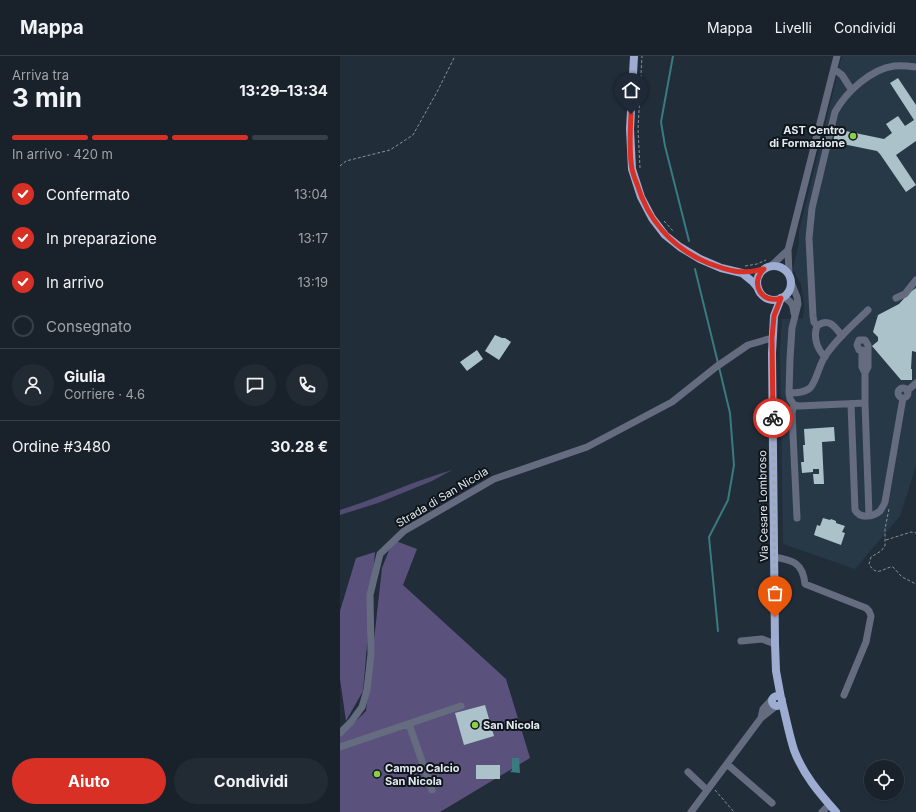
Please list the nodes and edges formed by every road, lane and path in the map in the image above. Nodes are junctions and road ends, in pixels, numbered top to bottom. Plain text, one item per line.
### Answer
1 (454, 56) edge
2 (634, 56) edge
3 (642, 56) edge
4 (837, 56) edge
5 (916, 67) edge
6 (834, 69) junction
7 (851, 89) junction
8 (340, 166) edge
9 (640, 168) dead end
10 (663, 219) dead end
11 (676, 233) dead end
12 (788, 250) junction
13 (768, 265) junction
14 (743, 269) junction
15 (790, 278) junction
16 (916, 280) edge
17 (758, 288) junction
18 (765, 297) junction
19 (782, 298) junction
20 (896, 298) dead end
21 (868, 310) dead end
22 (795, 315) junction
23 (774, 316) junction
24 (817, 326) junction
25 (842, 336) junction
26 (772, 338) junction
27 (824, 357) junction
28 (865, 373) dead end
29 (916, 384) edge
30 (789, 393) junction
31 (865, 403) junction
32 (794, 404) junction
33 (851, 404) junction
34 (885, 502) junction
35 (869, 515) junction
36 (797, 518) dead end
37 (916, 533) edge
38 (886, 540) junction
39 (774, 557) junction
40 (916, 584) edge
41 (741, 641) dead end
42 (775, 644) junction
43 (844, 695) dead end
44 (776, 702) junction
45 (461, 706) dead end
46 (409, 724) junction
47 (340, 733) edge
48 (340, 747) edge
49 (727, 764) junction
50 (688, 772) dead end
51 (709, 788) junction
52 (432, 790) dead end
53 (772, 803) dead end
54 (829, 805) junction
55 (691, 812) edge
56 (734, 812) edge
57 (822, 812) edge
58 (836, 812) edge

1 - 8 path
2 - 14 main road
3 - 9 path
4 - 6 street
5 - 7 street
6 - 7 street
6 - 12 street
7 - 24 street
10 - 11 path
12 - 13 street
12 - 15 street
13 - 14 main road
13 - 14 path
13 - 15 main road
13 - 17 main road
14 - 17 main road
15 - 19 main road
15 - 22 street
16 - 20 street
17 - 18 main road
18 - 19 main road
18 - 23 main road
19 - 22 street
19 - 23 main road, Via Cesare Lombroso
21 - 25 street
22 - 30 street
23 - 26 main road, Via Cesare Lombroso
24 - 25 street
24 - 27 street
25 - 27 street
26 - 39 main road, Via Cesare Lombroso
26 - 47 street, Strada di San Nicola
27 - 30 street
28 - 31 street
29 - 34 street
30 - 32 street
31 - 33 street
31 - 35 street
32 - 33 street
32 - 36 street
33 - 35 street
34 - 35 street
34 - 38 path
37 - 38 path
38 - 40 path
39 - 42 main road, Via Cesare Lombroso
39 - 43 street
41 - 42 street
42 - 44 main road, Via Cesare Lombroso
44 - 49 street
44 - 54 main road
45 - 46 street
46 - 48 street
46 - 52 street
49 - 51 street
49 - 53 street
50 - 51 street
51 - 55 street
51 - 56 path
54 - 57 street
54 - 58 main road

